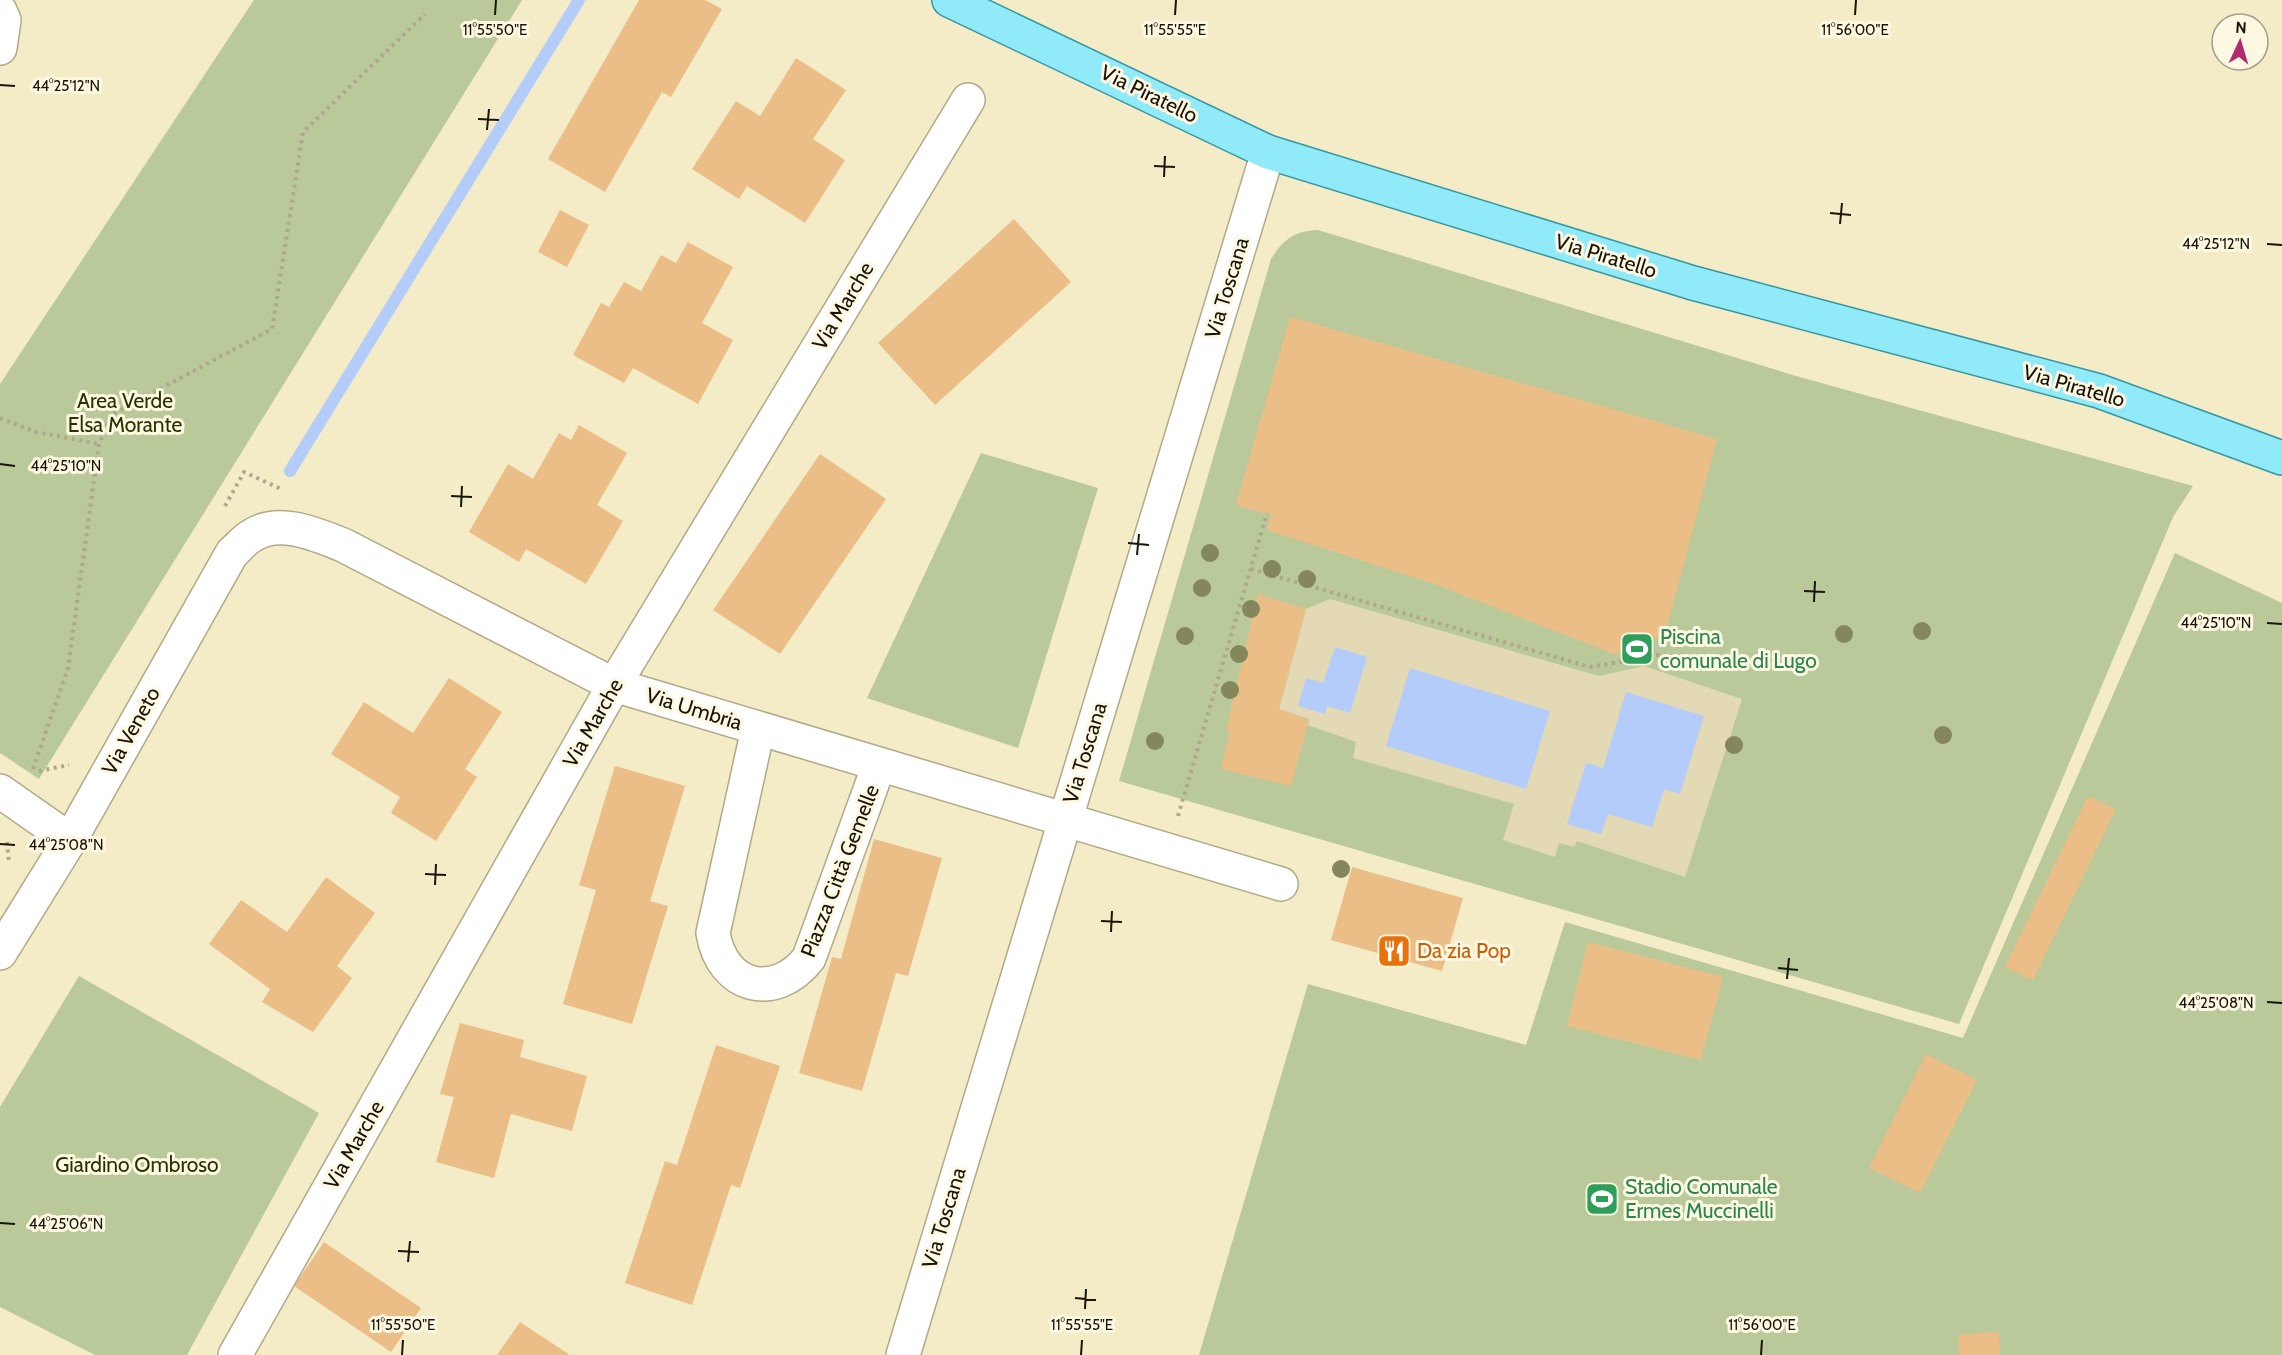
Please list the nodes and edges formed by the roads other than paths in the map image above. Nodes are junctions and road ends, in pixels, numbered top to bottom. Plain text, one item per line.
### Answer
1 (949, 0) edge
2 (968, 100) dead end
3 (1268, 152) junction
4 (2282, 458) edge
5 (277, 528) joint
6 (614, 685) junction
7 (758, 729) junction
8 (879, 765) junction
9 (0, 791) edge
10 (1064, 820) junction
11 (70, 840) junction
12 (1281, 884) dead end
13 (0, 953) edge
14 (235, 1355) edge
15 (903, 1355) edge

1 - 3 main road, Via Piratello
2 - 6 street, Via Marche
3 - 4 main road, Via Piratello
3 - 10 street, Via Toscana
5 - 6 street, Via Umbria
5 - 11 street, Via Veneto
6 - 7 street, Via Umbria
6 - 14 street, Via Marche
7 - 8 street, Via Umbria
7 - 8 street, Piazza Città Gemelle
8 - 10 street, Via Umbria
9 - 11 street
10 - 12 street, Via Umbria
10 - 15 street, Via Toscana
11 - 13 street, Via Veneto

